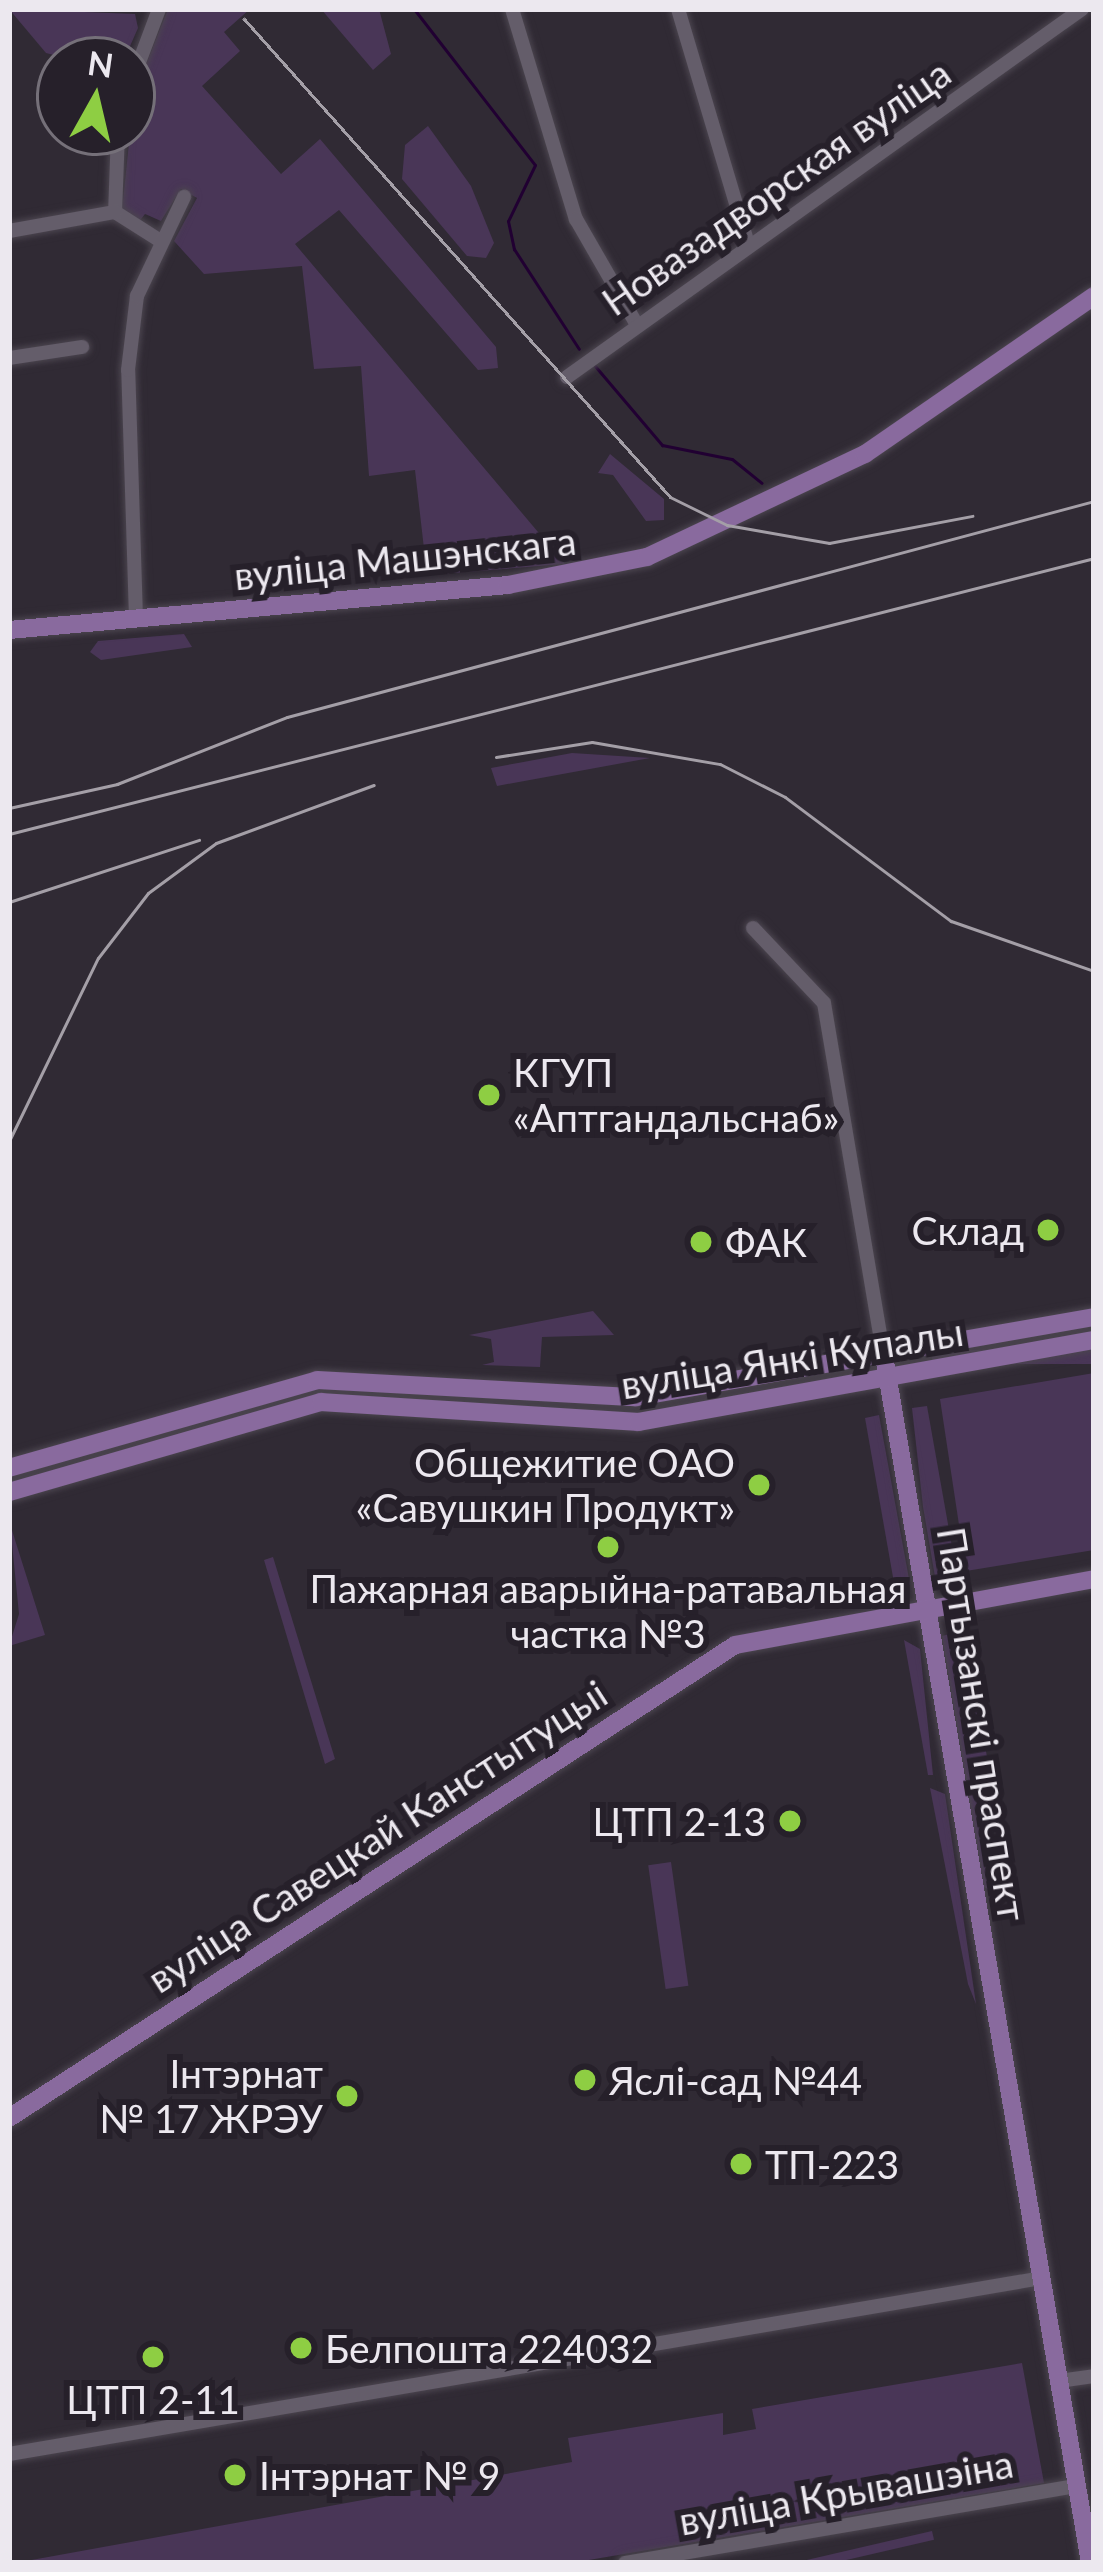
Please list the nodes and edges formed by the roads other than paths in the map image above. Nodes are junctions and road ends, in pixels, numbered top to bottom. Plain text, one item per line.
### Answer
1 (512, 9) edge
2 (678, 9) edge
3 (1082, 9) edge
4 (117, 156) edge
5 (184, 197) dead end
6 (116, 212) junction
7 (9, 231) edge
8 (159, 240) junction
9 (749, 247) junction
10 (1094, 296) edge
11 (637, 325) junction
12 (82, 347) dead end
13 (9, 358) edge
14 (567, 376) dead end
15 (136, 618) junction
16 (9, 630) edge
17 (753, 928) dead end
18 (1094, 1317) edge
19 (1094, 1340) edge
20 (884, 1356) junction
21 (887, 1378) junction
22 (317, 1380) junction
23 (321, 1402) junction
24 (9, 1468) edge
25 (9, 1492) edge
26 (1094, 1580) edge
27 (934, 1608) junction
28 (9, 2118) edge
29 (1042, 2278) junction
30 (1094, 2376) edge
31 (1059, 2381) junction
32 (9, 2453) edge
33 (1077, 2486) junction
34 (625, 2563) edge
35 (1090, 2563) edge

1 - 11 street
2 - 9 street
3 - 9 street, Новазадворская вуліца
4 - 6 street
5 - 8 street
6 - 7 street
6 - 8 street
8 - 15 street
9 - 11 street, Новазадворская вуліца
10 - 15 main road, вуліца Машэнскага
11 - 14 street, Новазадворская вуліца
12 - 13 street
15 - 16 main road, вуліца Машэнскага
17 - 20 street, Партызанскі праспект
18 - 20 main road, вуліца Янкі Купалы
19 - 21 main road, вуліца Янкі Купалы
20 - 21 main road, Партызанскі праспект
20 - 22 main road, вуліца Янкі Купалы
21 - 23 main road, вуліца Янкі Купалы
21 - 27 main road, Партызанскі праспект
22 - 23 main road
22 - 24 main road, вуліца Янкі Купалы
23 - 25 main road, вуліца Янкі Купалы
26 - 27 main road, вуліца Савецкай Канстытуцыі
27 - 28 main road, вуліца Савецкай Канстытуцыі
27 - 29 main road, Партызанскі праспект
29 - 31 main road, Партызанскі праспект
29 - 32 street
30 - 31 street
31 - 33 main road, Партызанскі праспект
33 - 34 street, вуліца Крывашэіна
33 - 35 main road, Партызанскі праспект

